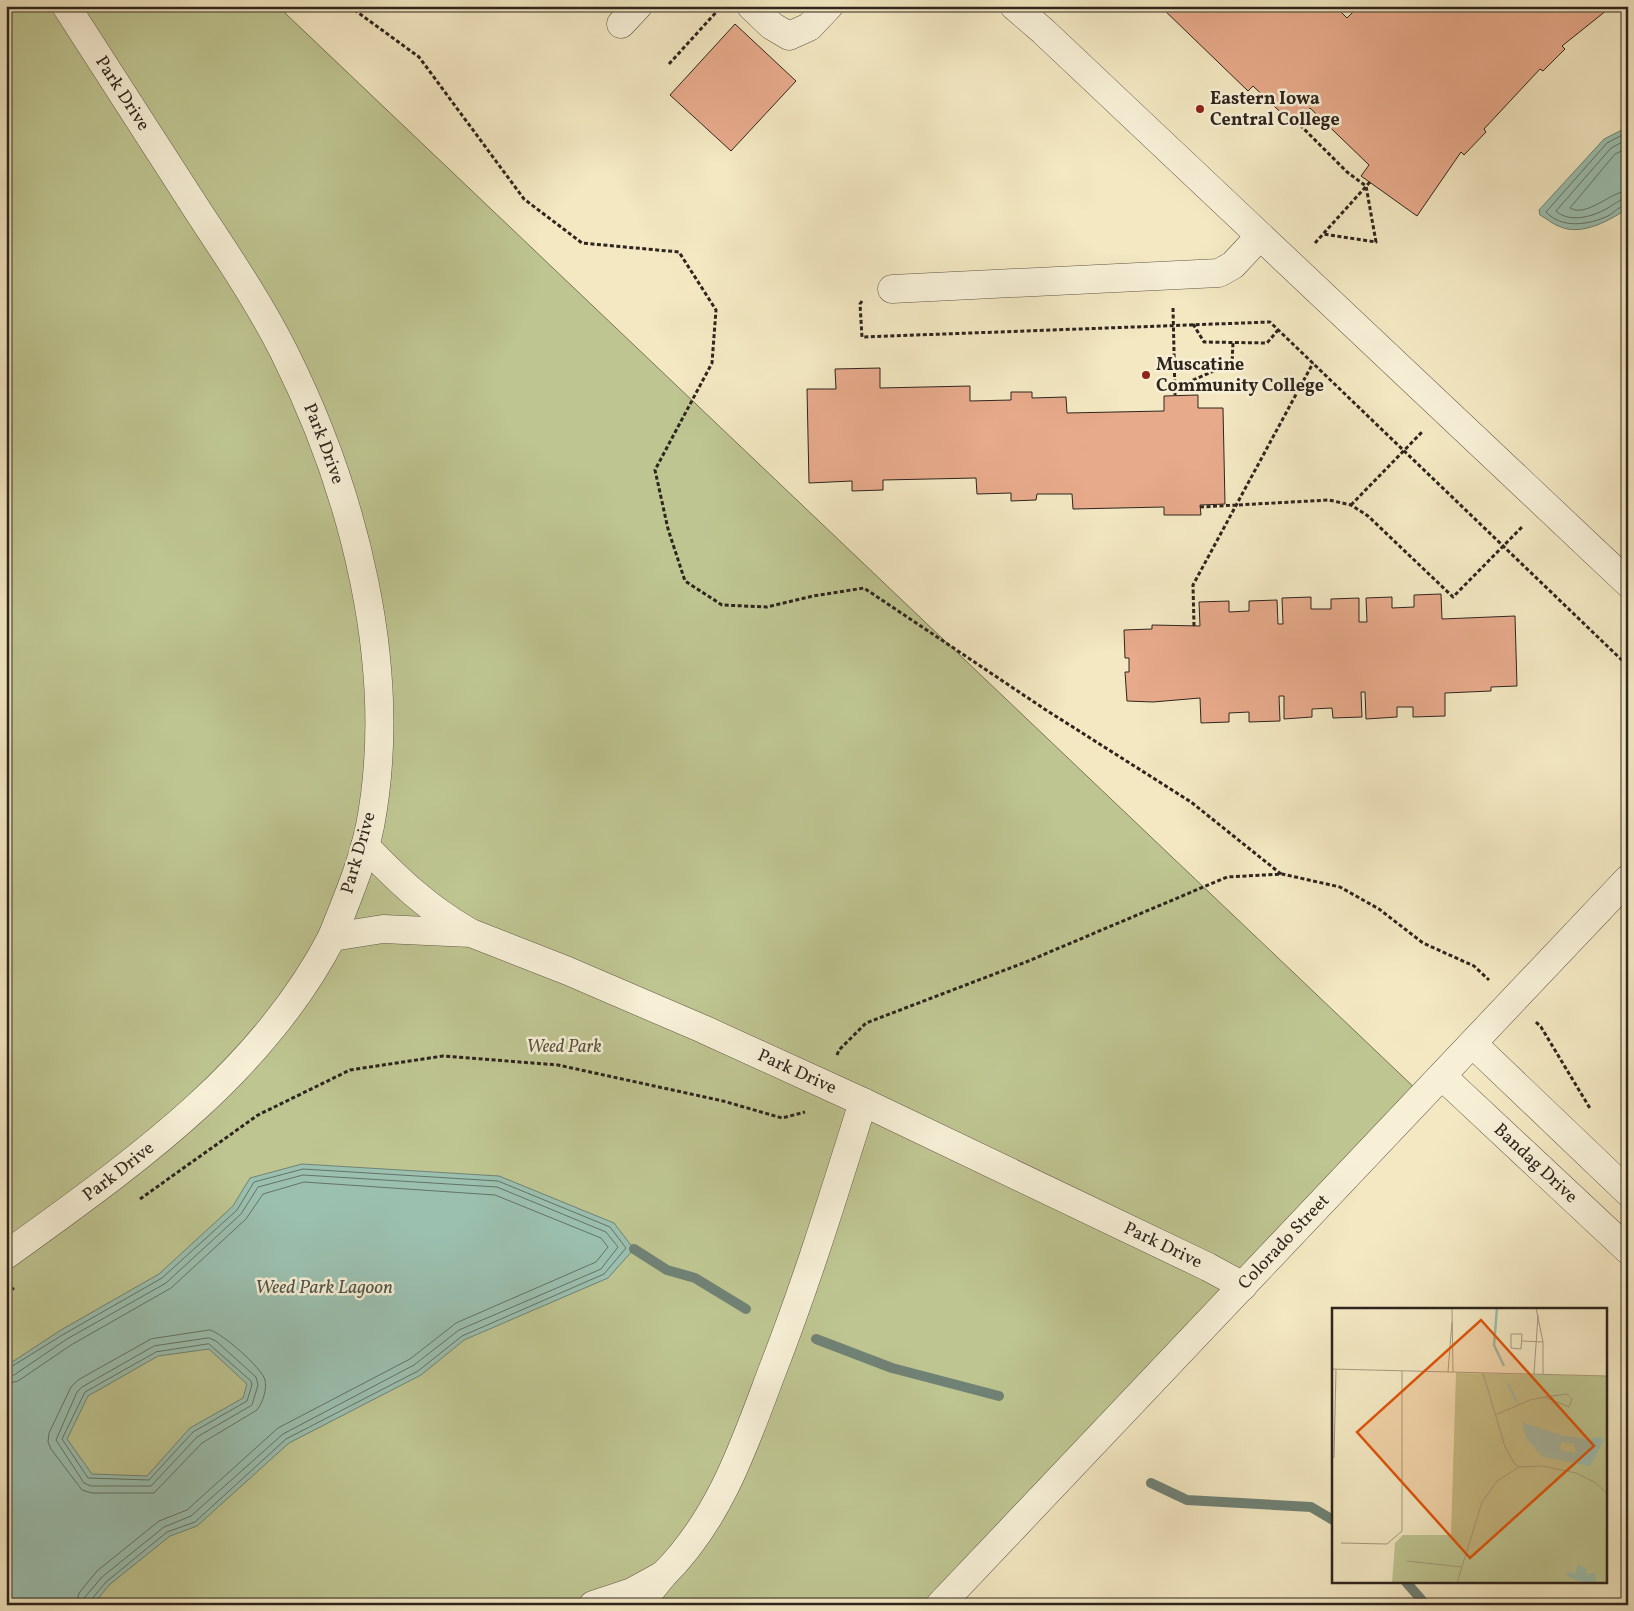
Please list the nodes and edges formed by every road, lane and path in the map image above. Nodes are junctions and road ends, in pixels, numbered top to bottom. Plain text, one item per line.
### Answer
1 (66, 6) edge
2 (349, 6) edge
3 (721, 6) edge
4 (750, 6) edge
5 (830, 6) edge
6 (1014, 6) edge
7 (669, 64) dead end
8 (1300, 125) dead end
9 (1370, 182) dead end
10 (1366, 186) junction
11 (1322, 234) junction
12 (1260, 236) junction
13 (1292, 267) junction
14 (1172, 276) junction
15 (892, 289) joint
16 (1193, 324) junction
17 (1173, 325) junction
18 (1278, 330) junction
19 (1233, 343) junction
20 (1313, 363) junction
21 (1175, 388) junction
22 (1175, 395) dead end
23 (1444, 410) junction
24 (1404, 451) junction
25 (1237, 505) junction
26 (1543, 505) junction
27 (1351, 506) junction
28 (1200, 507) dead end
29 (1503, 546) junction
30 (1628, 583) edge
31 (1194, 626) dead end
32 (1628, 666) edge
33 (365, 846) junction
34 (1282, 874) dead end
35 (1628, 879) edge
36 (471, 933) junction
37 (332, 937) junction
38 (1541, 1026) dead end
39 (1473, 1044) junction
40 (1442, 1076) junction
41 (863, 1102) junction
42 (1592, 1112) dead end
43 (1628, 1192) edge
44 (1628, 1250) edge
45 (6, 1255) edge
46 (1243, 1286) junction
47 (663, 1575) junction
48 (592, 1605) edge
49 (639, 1605) edge
50 (940, 1605) edge

1 - 33 street, Park Drive
2 - 34 path
3 - 7 path
4 - 5 street
6 - 12 street
8 - 10 path
9 - 10 path
10 - 11 path
10 - 11 path
11 - 13 path
12 - 13 street
12 - 14 street
13 - 23 street
14 - 15 street
14 - 17 path
15 - 17 path
16 - 17 path
16 - 18 path
16 - 19 path
17 - 21 path
18 - 19 path
18 - 20 path
19 - 21 path
20 - 24 path
20 - 25 path
21 - 22 path
23 - 24 path
23 - 26 street
24 - 27 path
24 - 29 path
25 - 27 path
25 - 28 path
25 - 31 path
26 - 29 path
26 - 30 street
27 - 29 path
29 - 32 path
33 - 36 street
33 - 37 street, Park Drive
35 - 39 street, Colorado Street
36 - 37 street, Park Drive
36 - 41 street, Park Drive
37 - 45 street, Park Drive
38 - 42 path
39 - 40 street, Colorado Street
39 - 43 street
40 - 44 street, Bandag Drive
40 - 46 street, Colorado Street
41 - 46 street, Park Drive
41 - 47 street
46 - 50 street, Colorado Street
47 - 48 street
47 - 49 street

